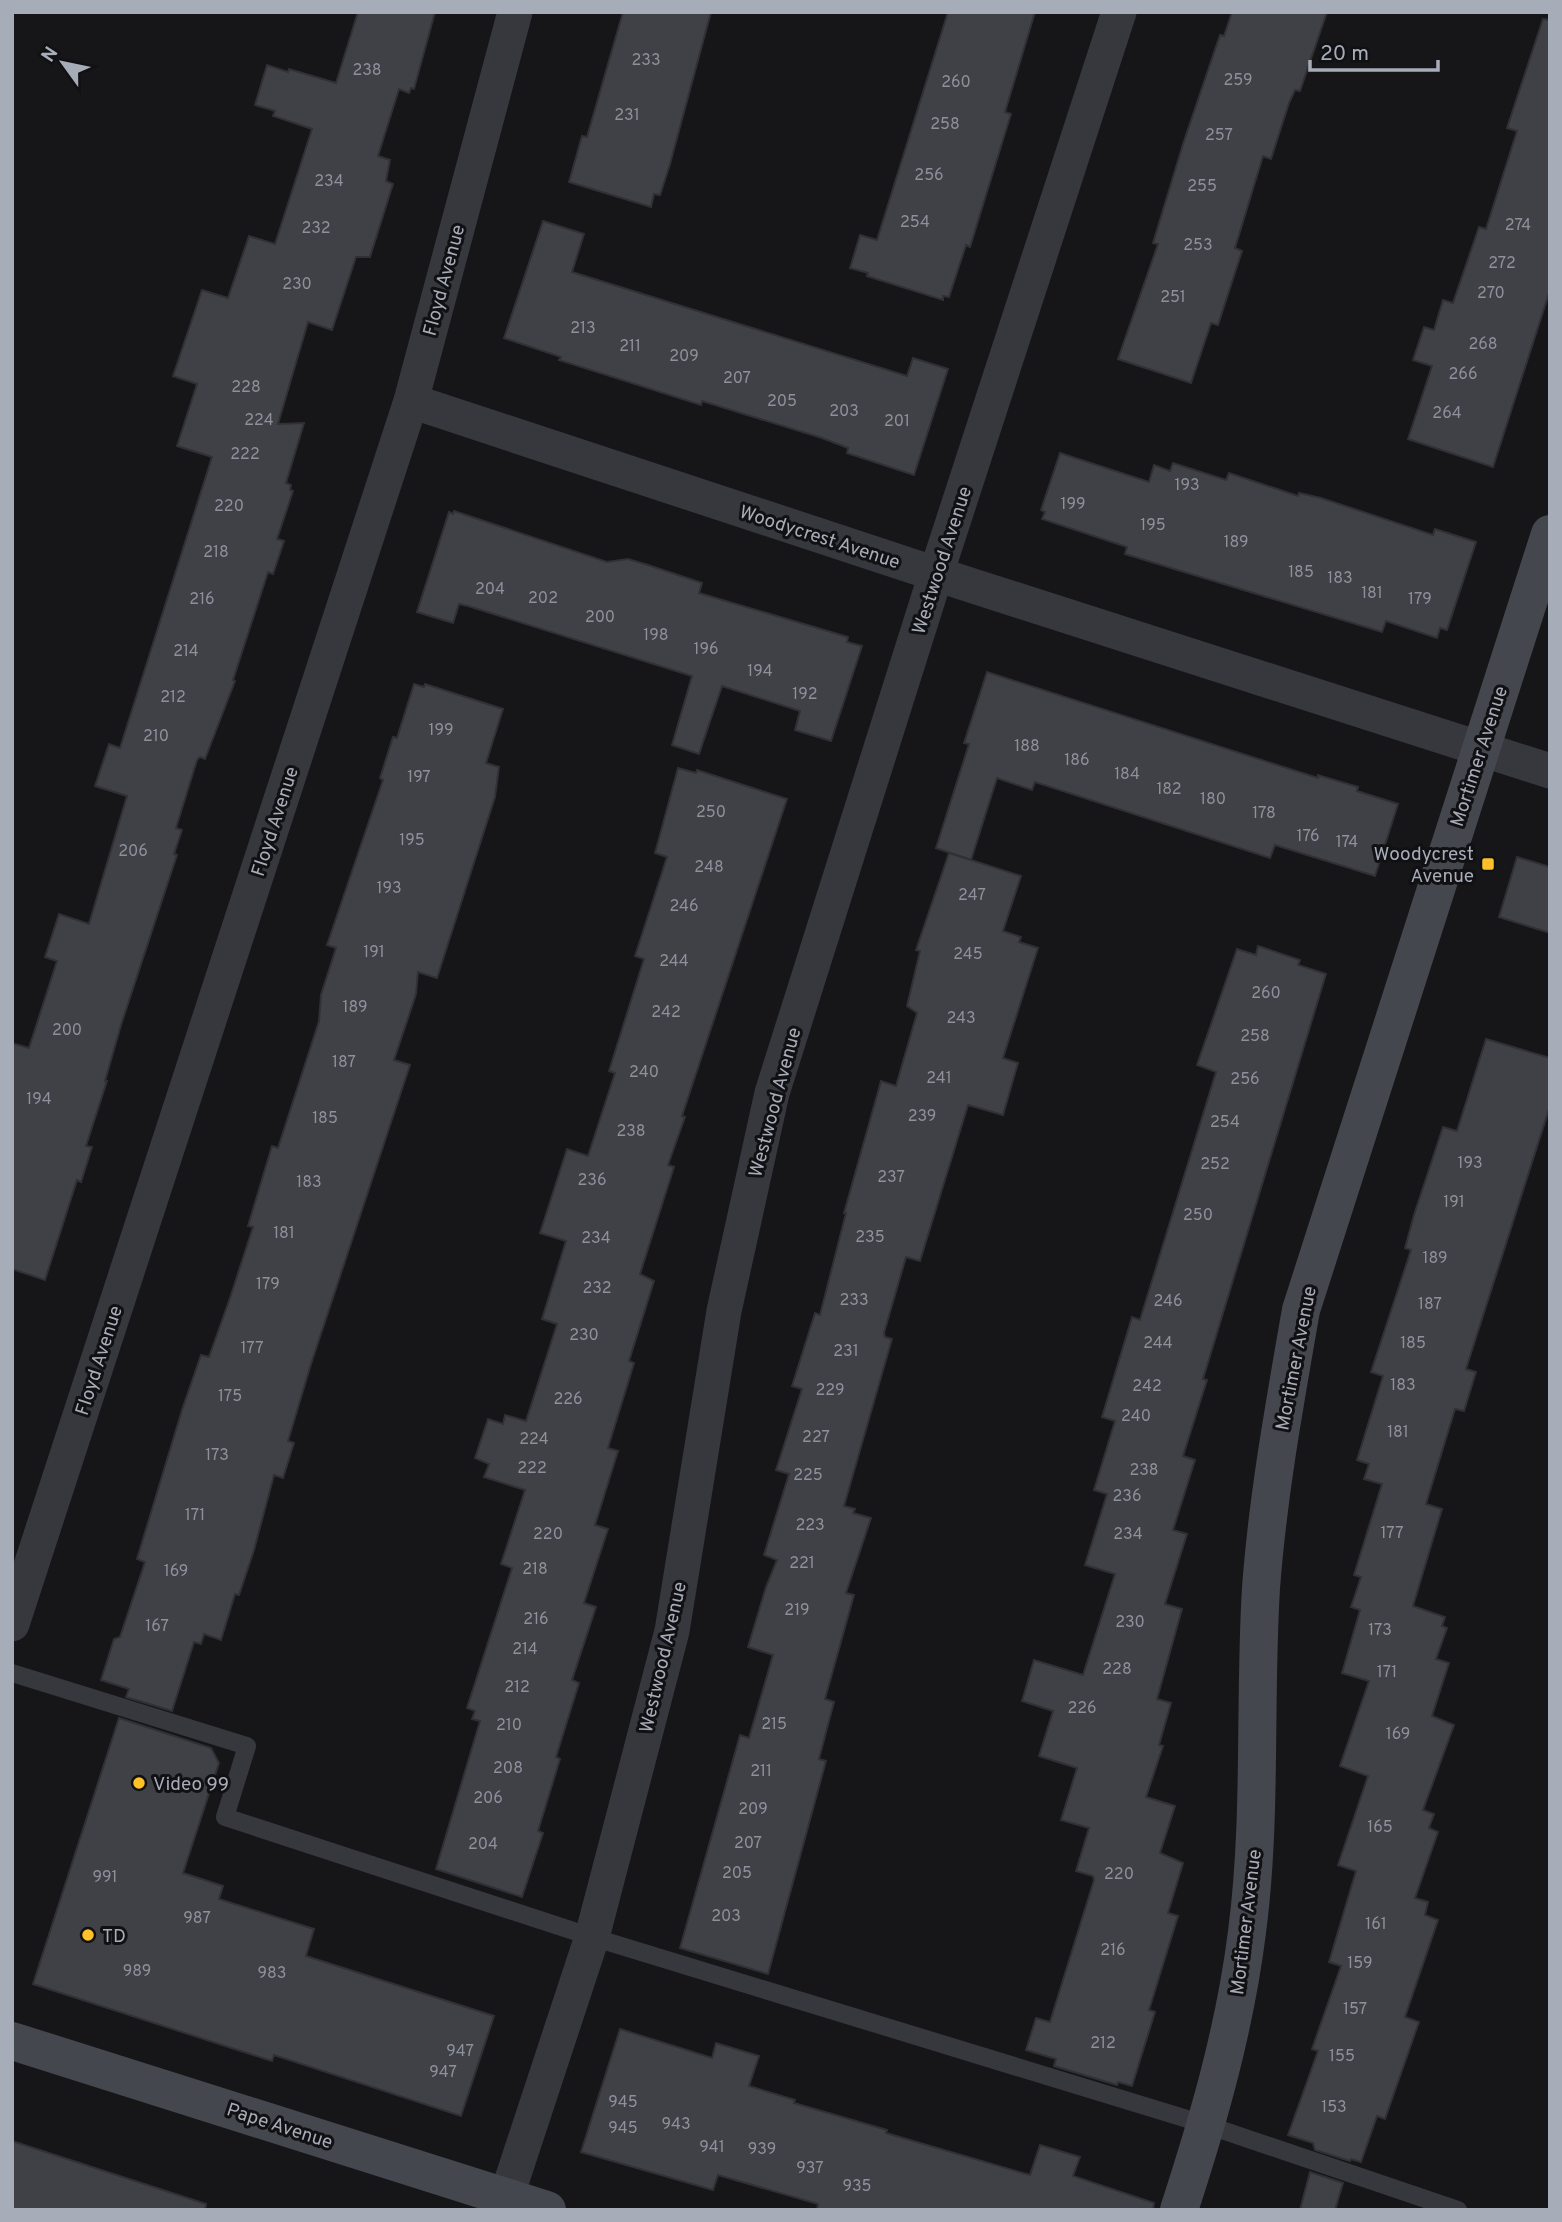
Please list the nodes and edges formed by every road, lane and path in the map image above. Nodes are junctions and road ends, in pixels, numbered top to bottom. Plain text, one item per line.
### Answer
1 (516, 12) edge
2 (1119, 12) edge
3 (411, 401) junction
4 (1550, 534) edge
5 (936, 574) junction
6 (1481, 748) junction
7 (1550, 771) edge
8 (12, 1624) edge
9 (12, 1673) edge
10 (592, 1937) junction
11 (12, 2041) edge
12 (1207, 2125) junction
13 (504, 2203) edge
14 (547, 2210) edge
15 (1179, 2210) edge
16 (1458, 2210) edge

1 - 3 street, Floyd Avenue
2 - 5 street, Westwood Avenue
3 - 5 street, Woodycrest Avenue
3 - 8 street, Floyd Avenue
4 - 6 street, Mortimer Avenue
5 - 6 street, Woodycrest Avenue
5 - 10 street, Westwood Avenue
6 - 7 street, Woodycrest Avenue
6 - 12 street, Mortimer Avenue
9 - 10 lane
10 - 12 lane
10 - 13 street, Westwood Avenue
11 - 13 street, Pape Avenue
12 - 15 street, Mortimer Avenue
12 - 16 lane
13 - 14 street, Pape Avenue

